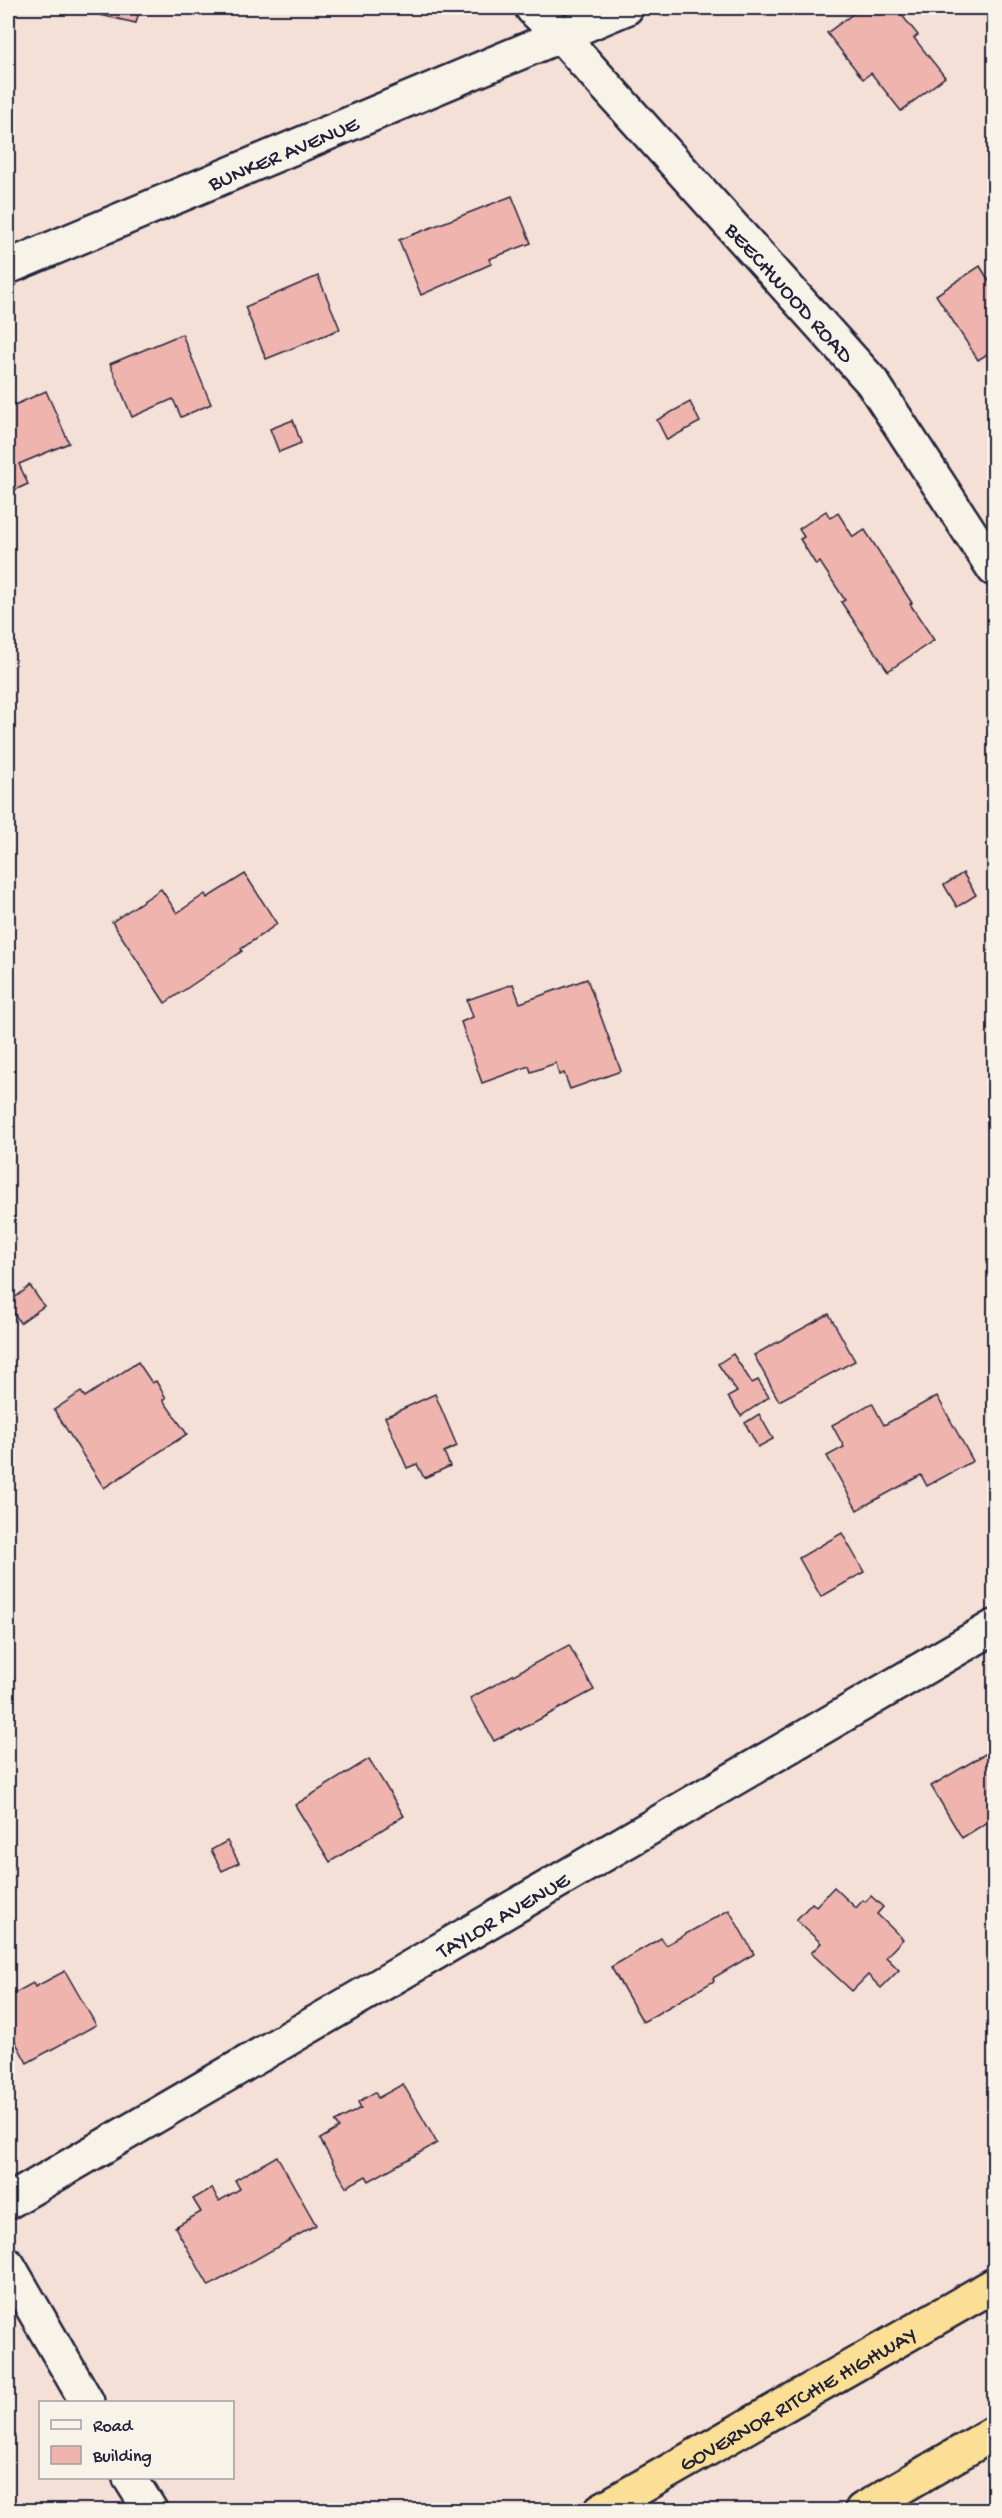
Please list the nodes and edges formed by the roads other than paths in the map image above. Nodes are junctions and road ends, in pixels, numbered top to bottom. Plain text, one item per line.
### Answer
1 (532, 8) edge
2 (626, 8) edge
3 (560, 35) junction
4 (8, 267) edge
5 (994, 569) edge
6 (994, 1627) edge
7 (8, 2202) edge
8 (8, 2265) edge
9 (994, 2285) edge
10 (86, 2401) edge
11 (994, 2433) edge
12 (131, 2479) edge
13 (150, 2511) edge
14 (601, 2511) edge
15 (862, 2511) edge

1 - 3 street, BEECHWOOD ROAD
2 - 3 street, BUNKER AVENUE
3 - 4 street, BUNKER AVENUE
3 - 5 street, BEECHWOOD ROAD
6 - 7 street, TAYLOR AVENUE
8 - 10 street
9 - 14 highway, GOVERNOR RITCHIE HIGHWAY
11 - 15 highway
12 - 13 street

